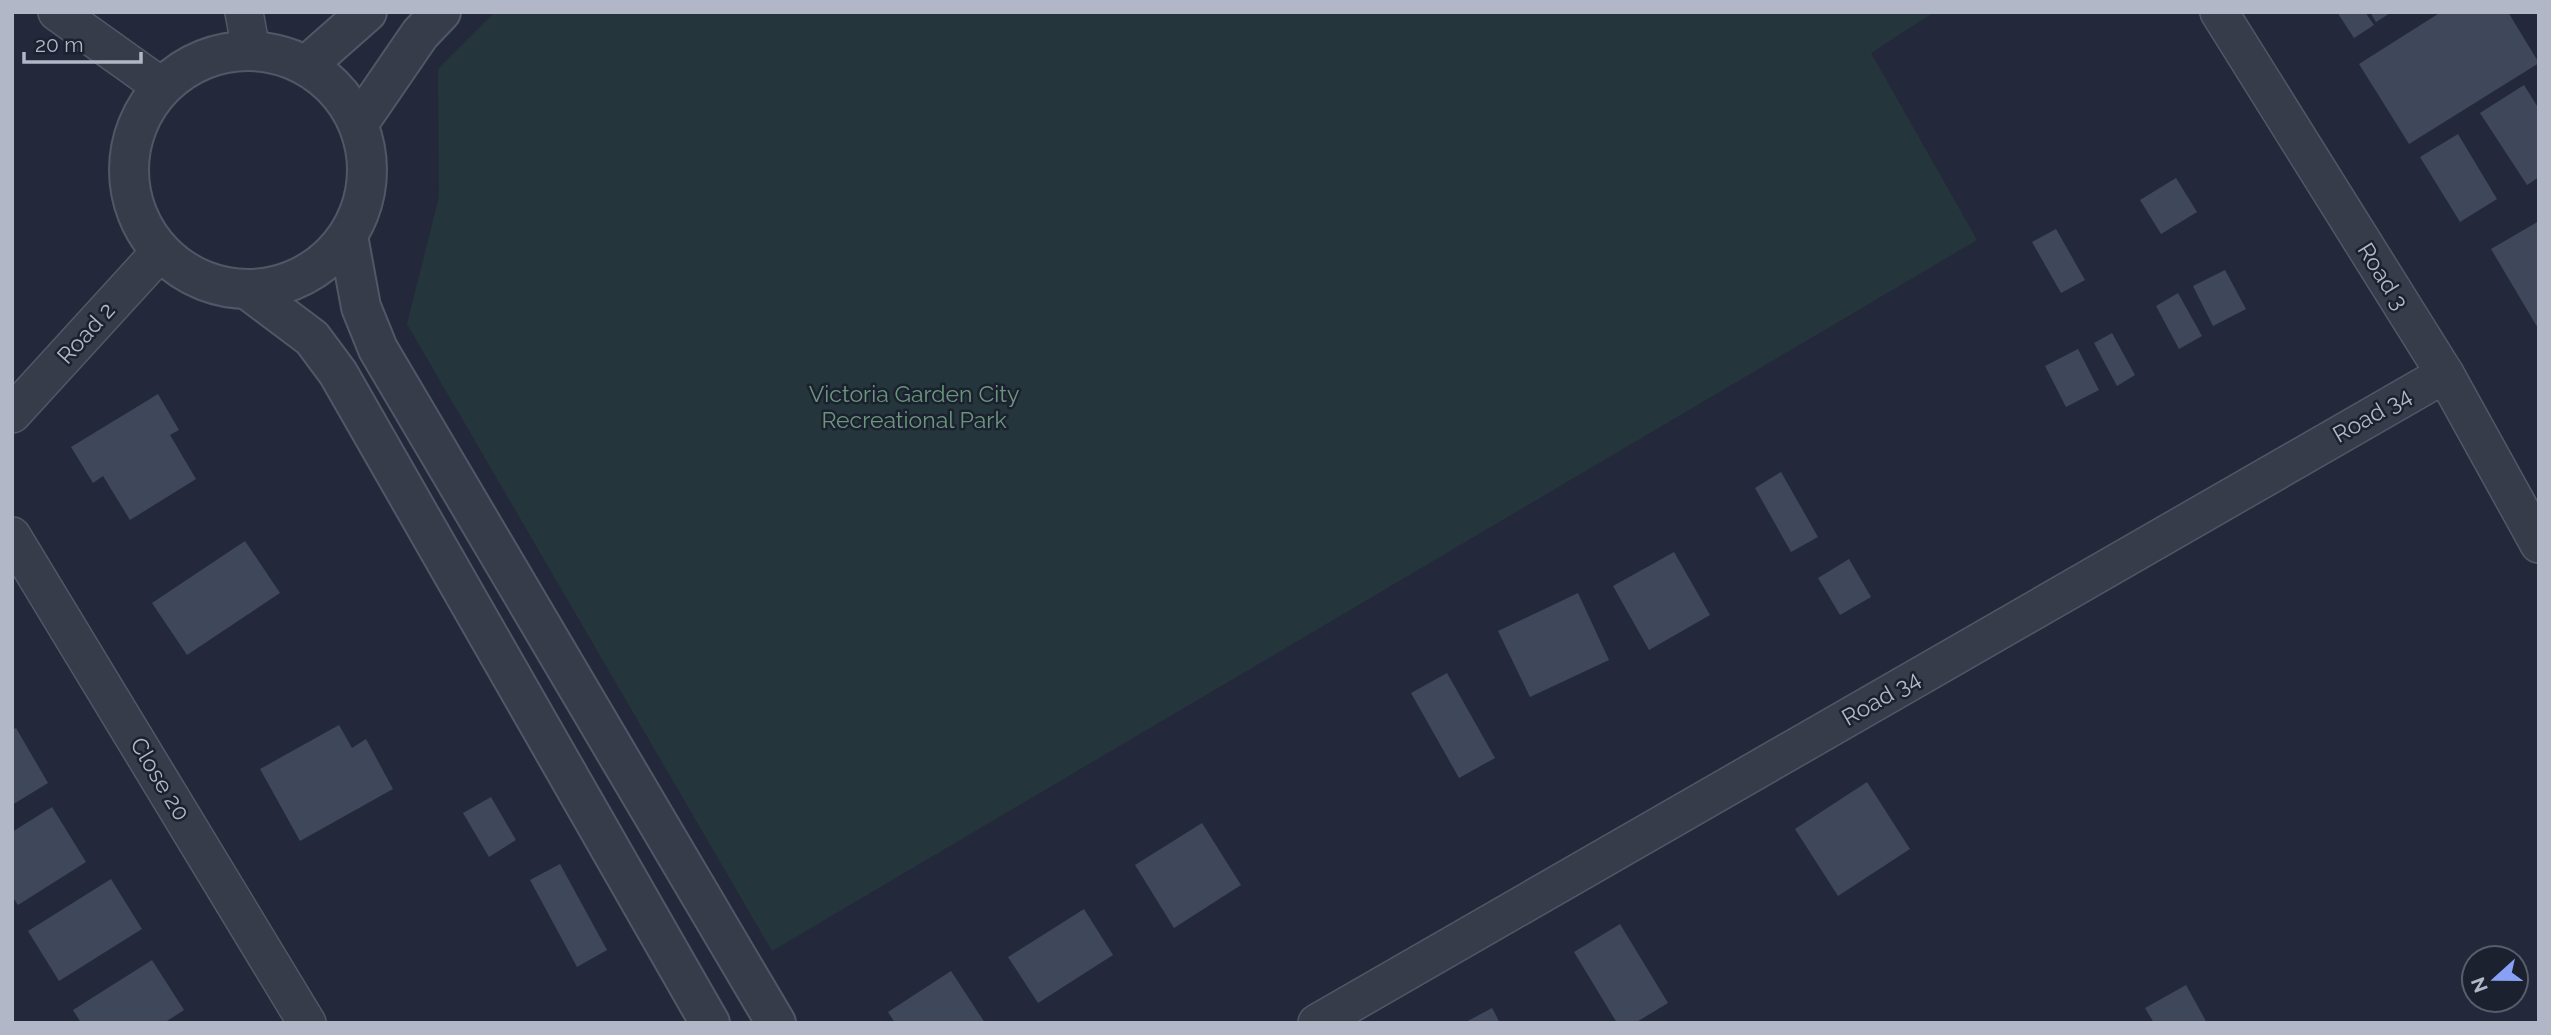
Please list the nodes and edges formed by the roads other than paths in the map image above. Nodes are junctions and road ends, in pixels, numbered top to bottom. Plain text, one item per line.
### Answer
1 (57, 12) edge
2 (244, 12) edge
3 (367, 12) edge
4 (441, 12) edge
5 (2219, 12) edge
6 (251, 50) junction
7 (307, 65) junction
8 (162, 87) junction
9 (359, 123) junction
10 (348, 236) junction
11 (160, 252) junction
12 (247, 290) junction
13 (2445, 374) junction
14 (12, 414) edge
15 (12, 536) edge
16 (2539, 544) edge
17 (307, 1023) edge
18 (710, 1023) edge
19 (776, 1023) edge
20 (1317, 1023) edge

1 - 8 street
2 - 6 street
3 - 7 street
4 - 9 street
5 - 13 street, Road 3
6 - 7 street
6 - 8 street
7 - 9 street
8 - 11 street
9 - 10 street
10 - 12 street
10 - 19 street
11 - 12 street
11 - 14 street, Road 2
12 - 18 street
13 - 16 street, Road 3
13 - 20 street, Road 34
15 - 17 street, Close 20

